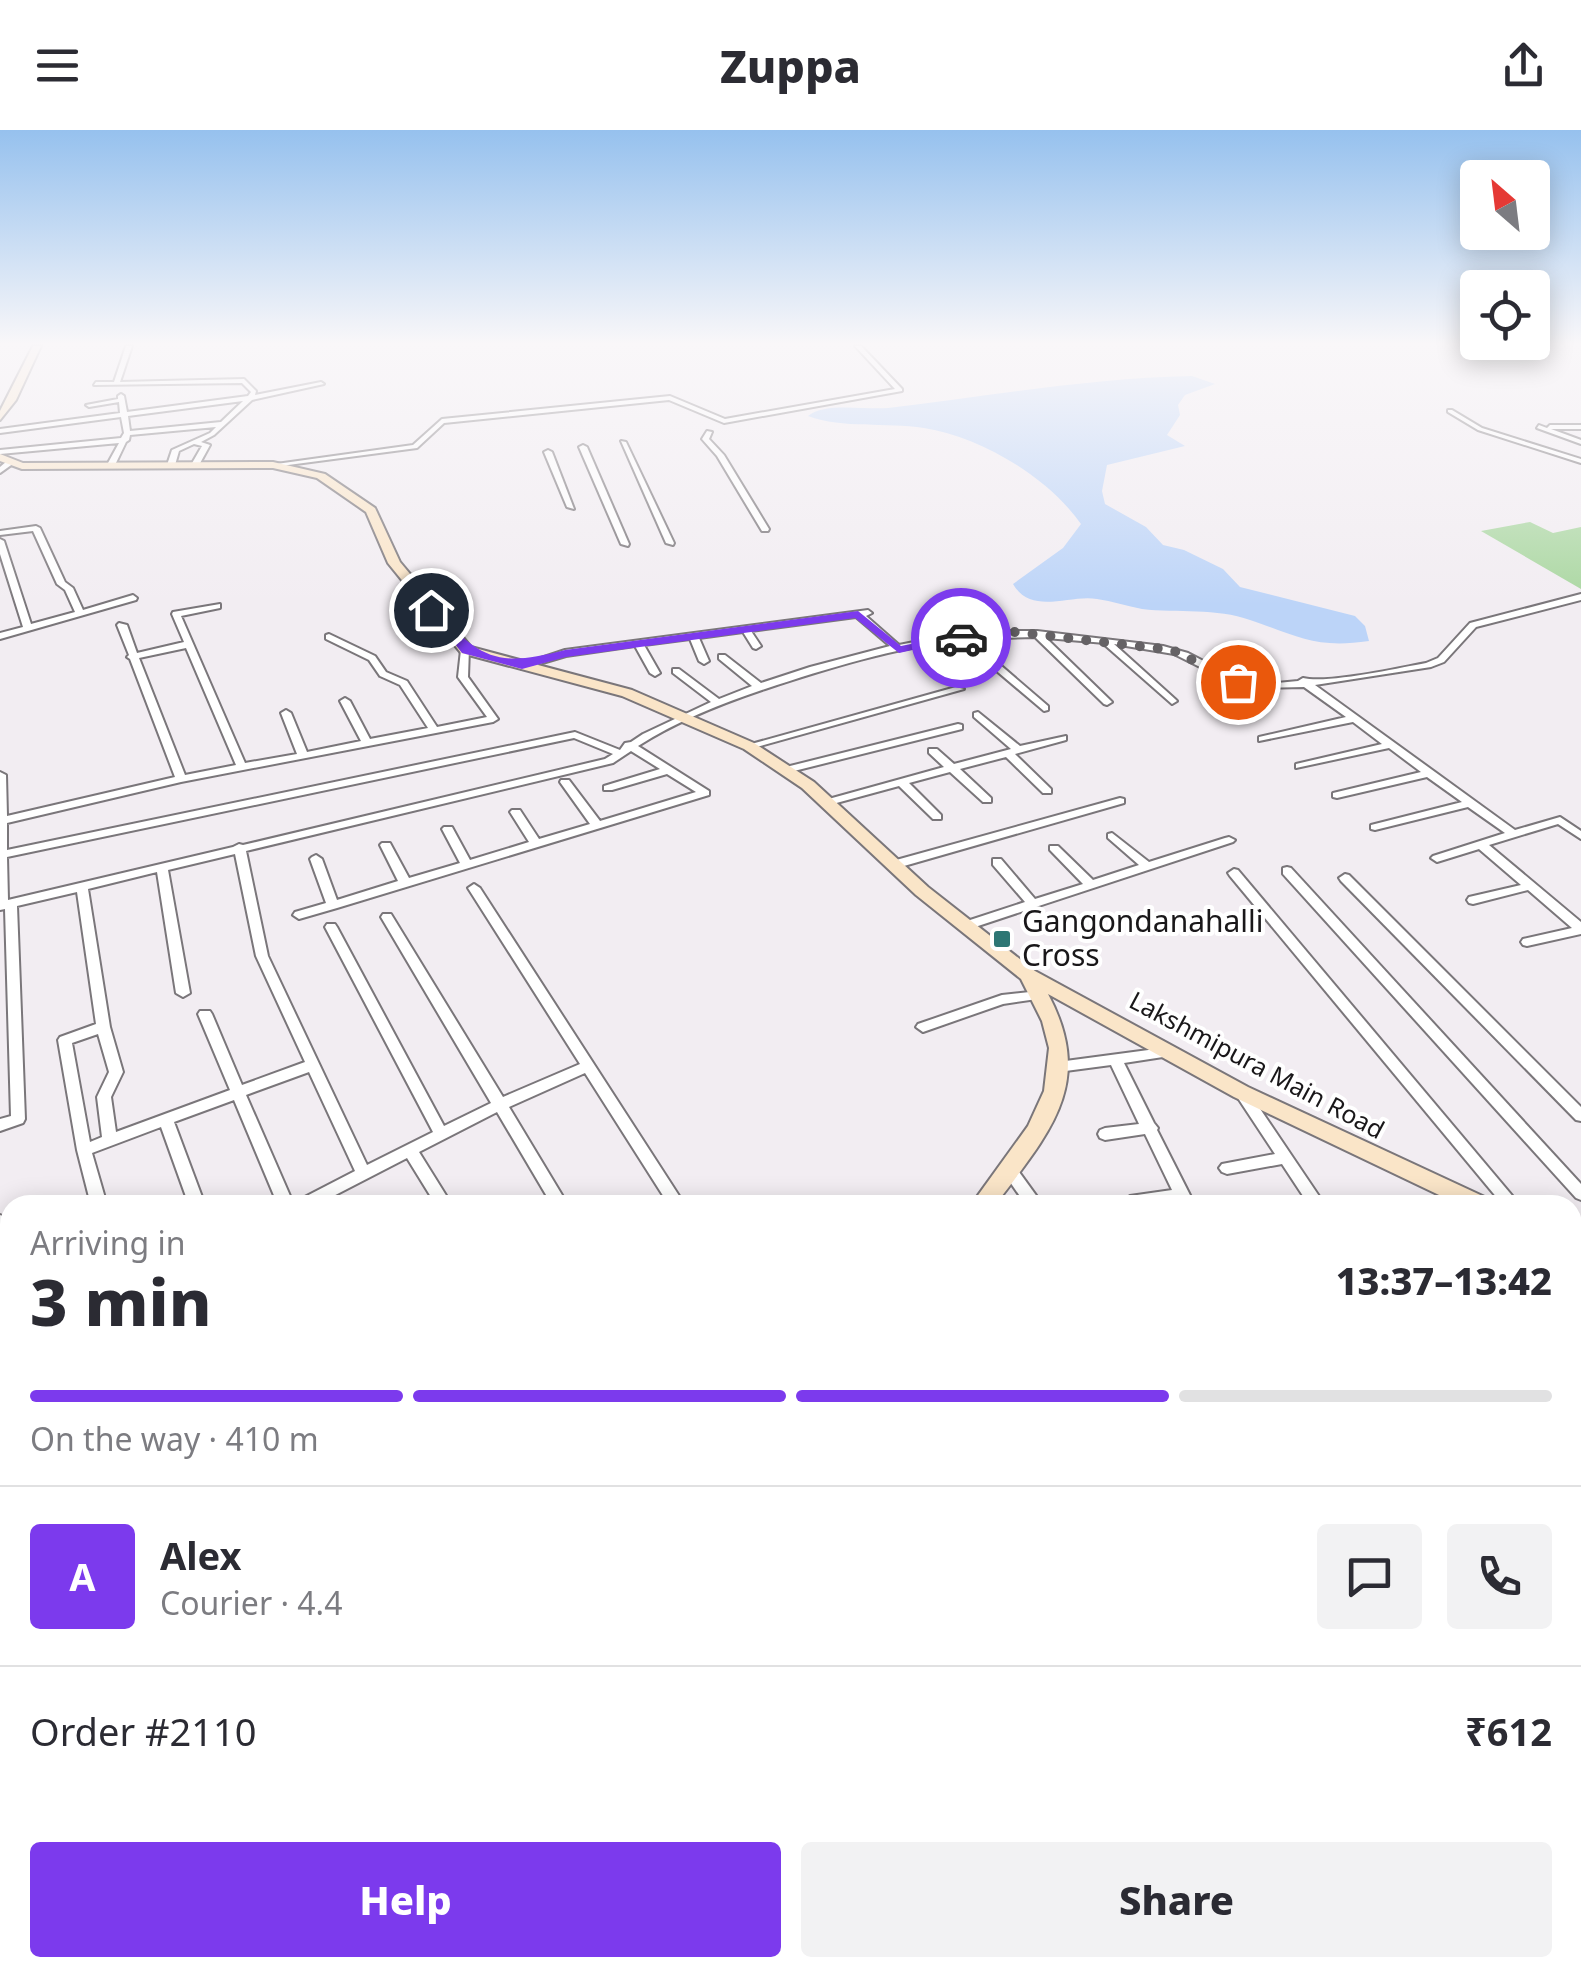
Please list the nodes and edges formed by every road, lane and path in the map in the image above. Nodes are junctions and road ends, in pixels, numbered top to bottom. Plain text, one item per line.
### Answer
1 (125, 432) edge
2 (173, 432) edge
3 (210, 432) edge
4 (431, 432) edge
5 (709, 432) dead end
6 (1491, 432) edge
7 (1555, 432) edge
8 (88, 436) dead end
9 (1568, 437) junction
10 (125, 440) junction
11 (193, 442) junction
12 (622, 442) dead end
13 (1581, 442) edge
14 (1539, 444) dead end
15 (584, 447) dead end
16 (66, 451) dead end
17 (548, 452) dead end
18 (2, 458) edge
19 (1580, 458) edge
20 (112, 463) junction
21 (172, 464) junction
22 (195, 465) junction
23 (273, 465) junction
24 (571, 507) dead end
25 (766, 530) dead end
26 (0, 533) edge
27 (0, 541) edge
28 (670, 543) dead end
29 (625, 544) dead end
30 (1581, 597) edge
31 (133, 598) dead end
32 (217, 606) dead end
33 (80, 613) junction
34 (122, 625) dead end
35 (28, 628) junction
36 (745, 629) junction
37 (1036, 634) junction
38 (0, 636) edge
39 (693, 636) junction
40 (330, 637) dead end
41 (962, 638) junction
42 (188, 644) junction
43 (638, 644) junction
44 (1108, 644) junction
45 (756, 646) dead end
46 (899, 649) junction
47 (466, 650) junction
48 (132, 657) junction
49 (722, 657) dead end
50 (704, 661) dead end
51 (522, 666) junction
52 (676, 671) dead end
53 (656, 673) dead end
54 (1303, 681) junction
55 (761, 688) junction
56 (960, 689) dead end
57 (1172, 700) dead end
58 (345, 701) dead end
59 (717, 702) junction
60 (1107, 702) dead end
61 (1044, 708) dead end
62 (286, 713) dead end
63 (682, 716) junction
64 (978, 716) dead end
65 (1354, 719) junction
66 (958, 726) dead end
67 (434, 730) junction
68 (1062, 738) dead end
69 (1263, 739) dead end
70 (368, 743) junction
71 (1390, 745) junction
72 (749, 746) junction
73 (624, 749) junction
74 (934, 751) dead end
75 (1013, 752) junction
76 (303, 756) junction
77 (1300, 766) dead end
78 (242, 768) junction
79 (954, 769) junction
80 (668, 770) junction
81 (790, 770) junction
82 (0, 774) edge
83 (1430, 774) junction
84 (180, 780) junction
85 (565, 782) dead end
86 (902, 784) junction
87 (608, 788) dead end
88 (1047, 791) dead end
89 (1337, 795) dead end
90 (987, 800) dead end
91 (1120, 801) dead end
92 (829, 802) junction
93 (1471, 803) junction
94 (516, 812) dead end
95 (936, 816) dead end
96 (4, 820) junction
97 (597, 825) junction
98 (1375, 828) dead end
99 (448, 829) dead end
100 (1514, 835) junction
101 (1112, 836) dead end
102 (1581, 836) edge
103 (1229, 840) dead end
104 (386, 844) dead end
105 (536, 844) junction
106 (1482, 844) junction
107 (238, 848) junction
108 (1054, 848) dead end
109 (4, 854) junction
110 (1437, 858) dead end
111 (316, 859) dead end
112 (997, 862) dead end
113 (467, 864) junction
114 (893, 865) junction
115 (1147, 866) junction
116 (162, 868) junction
117 (1287, 871) dead end
118 (1234, 874) dead end
119 (1345, 878) dead end
120 (406, 883) junction
121 (1091, 884) junction
122 (1531, 886) junction
123 (82, 888) junction
124 (474, 888) dead end
125 (1473, 900) dead end
126 (333, 904) junction
127 (1033, 904) junction
128 (4, 905) edge
129 (300, 915) dead end
130 (386, 916) dead end
131 (965, 926) junction
132 (331, 927) dead end
133 (1581, 929) edge
134 (1528, 942) dead end
135 (1028, 974) junction
136 (183, 993) dead end
137 (1039, 995) junction
138 (205, 1014) dead end
139 (102, 1027) junction
140 (922, 1027) dead end
141 (1172, 1052) junction
142 (1114, 1058) junction
143 (312, 1065) junction
144 (1058, 1066) junction
145 (586, 1067) junction
146 (1242, 1092) junction
147 (238, 1093) junction
148 (497, 1106) junction
149 (1581, 1116) edge
150 (166, 1120) junction
151 (0, 1125) edge
152 (1151, 1128) junction
153 (441, 1134) junction
154 (1106, 1134) dead end
155 (110, 1140) junction
156 (84, 1150) junction
157 (410, 1150) junction
158 (1284, 1158) junction
159 (1226, 1168) dead end
160 (1009, 1169) junction
161 (362, 1172) junction
162 (1581, 1194) edge
163 (96, 1195) edge
164 (193, 1195) edge
165 (282, 1195) edge
166 (324, 1195) edge
167 (438, 1195) edge
168 (554, 1195) edge
169 (669, 1195) edge
170 (990, 1195) edge
171 (1028, 1195) edge
172 (1183, 1195) edge
173 (1311, 1195) edge
174 (1460, 1195) edge
175 (1504, 1195) edge

1 - 10 street
2 - 10 street
3 - 11 street
4 - 23 street
5 - 25 street
6 - 19 street
7 - 9 street
8 - 18 street
9 - 13 street
9 - 14 street
10 - 16 street
10 - 18 street
10 - 20 street
11 - 21 street
11 - 22 street
12 - 28 street
15 - 29 street
17 - 24 street
18 - 20 main road
20 - 21 main road
21 - 22 main road
22 - 23 main road
23 - 47 main road
26 - 33 street
27 - 35 street
30 - 54 street
31 - 33 street
32 - 42 street
33 - 35 street
34 - 48 street
35 - 38 street
36 - 39 street
36 - 45 street
36 - 46 street
37 - 41 street
37 - 44 street
37 - 60 street
39 - 43 street
39 - 50 street
40 - 67 street
41 - 46 street
41 - 61 street
42 - 48 street
42 - 78 street
43 - 51 street
43 - 53 street
44 - 54 street
44 - 57 street
46 - 55 street
47 - 51 main road, Lakshmipura Main Road
47 - 67 street
48 - 84 street
49 - 55 street
51 - 63 main road, Lakshmipura Main Road
52 - 59 street
54 - 65 street
55 - 59 street
56 - 72 street
58 - 70 street
59 - 63 street
62 - 76 street
63 - 72 main road, Lakshmipura Main Road
63 - 73 street
64 - 75 street
65 - 69 street
65 - 71 street
66 - 81 street
67 - 70 street
68 - 75 street
70 - 76 street
71 - 77 street
71 - 83 street
72 - 81 main road, Lakshmipura Main Road
73 - 80 street
73 - 107 street
73 - 109 street
74 - 79 street
75 - 79 street
75 - 88 street
76 - 78 street
78 - 84 street
79 - 86 street
79 - 90 street
80 - 87 street
80 - 97 street
81 - 92 main road, Lakshmipura Main Road
82 - 96 street
83 - 89 street
83 - 93 street
84 - 96 street
85 - 97 street
86 - 92 street
86 - 95 street
91 - 114 street
92 - 114 main road, Lakshmipura Main Road
93 - 98 street
93 - 100 street
94 - 105 street
96 - 109 street
97 - 105 street
99 - 113 street
100 - 102 street
100 - 106 street
101 - 115 street
103 - 115 street
104 - 120 street
105 - 113 street
106 - 110 street
106 - 122 street
107 - 116 street
107 - 143 street
108 - 121 street
109 - 128 street
111 - 126 street
112 - 127 street
113 - 120 street
114 - 131 main road, Lakshmipura Main Road
115 - 121 street
116 - 123 street
116 - 136 street
117 - 162 street
118 - 175 street
119 - 149 street
120 - 126 street
121 - 127 street
122 - 125 street
122 - 133 street
123 - 128 street
123 - 139 street
124 - 145 street
126 - 129 street
127 - 131 street
128 - 151 street
130 - 148 street
131 - 135 main road, Lakshmipura Main Road
132 - 153 street
133 - 134 street
135 - 137 main road
135 - 141 main road, Lakshmipura Main Road
137 - 140 street
137 - 144 main road
138 - 147 street
139 - 155 street
139 - 156 street
141 - 142 street
141 - 146 main road, Lakshmipura Main Road
142 - 144 street
142 - 152 street
143 - 147 street
143 - 161 street
144 - 160 main road
145 - 148 street
145 - 169 street
146 - 158 street
146 - 174 main road, Lakshmipura Main Road
147 - 150 street
147 - 165 street
148 - 153 street
148 - 168 street
150 - 155 street
150 - 164 street
152 - 154 street
152 - 172 street
153 - 157 street
155 - 156 street
156 - 163 street
157 - 161 street
157 - 167 street
158 - 159 street
158 - 173 street
160 - 170 main road
160 - 171 street
161 - 166 street

